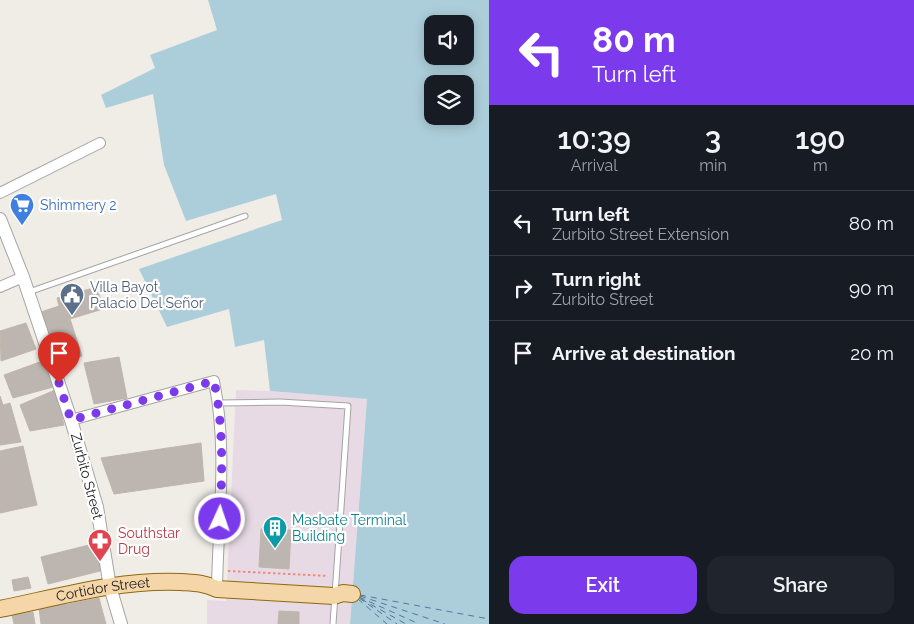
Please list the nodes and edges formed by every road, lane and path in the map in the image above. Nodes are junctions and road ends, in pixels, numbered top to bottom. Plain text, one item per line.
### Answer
1 (100, 143) dead end
2 (0, 192) edge
3 (245, 216) dead end
4 (0, 219) edge
5 (23, 277) junction
6 (0, 287) edge
7 (28, 292) junction
8 (219, 403) junction
9 (71, 420) junction
10 (233, 571) dead end
11 (214, 584) junction
12 (110, 587) junction
13 (340, 589) junction
14 (0, 609) edge
15 (121, 624) edge
16 (333, 624) edge

1 - 2 street
3 - 7 lane
4 - 5 street, Zurbito Street
5 - 6 street
5 - 7 street, Zurbito Street
7 - 9 street, Zurbito Street
8 - 9 street
8 - 11 street
8 - 13 lane
9 - 12 street, Zurbito Street
10 - 13 path
11 - 12 main road, Cortidor Street
11 - 13 main road, Cortidor Street
12 - 14 main road, Cortidor Street
12 - 15 street, Zurbito Street
13 - 16 lane

